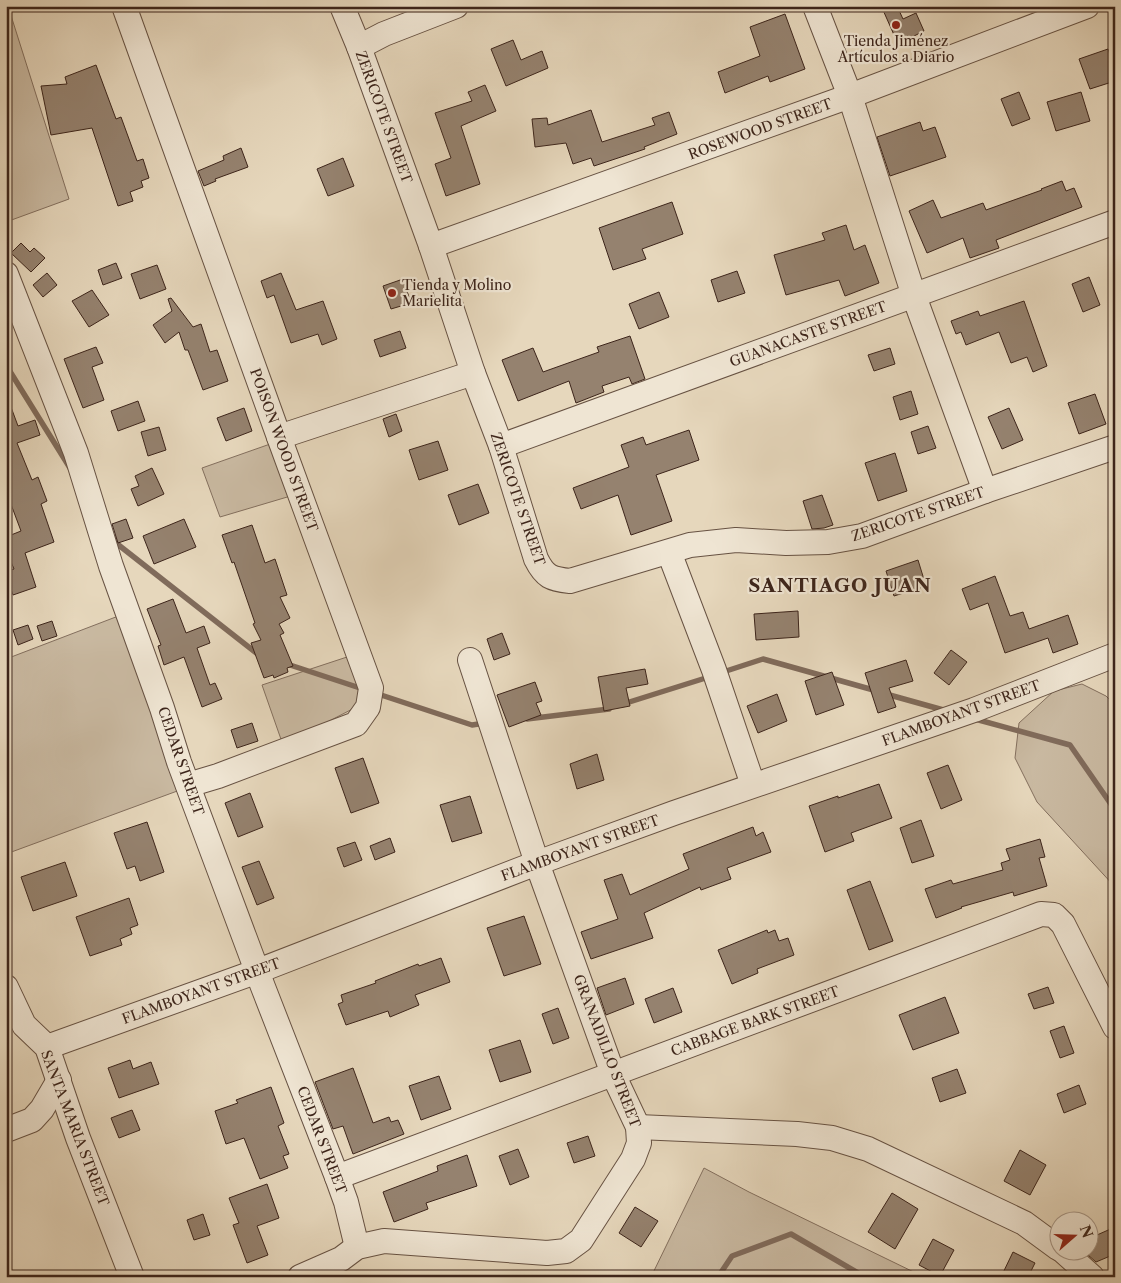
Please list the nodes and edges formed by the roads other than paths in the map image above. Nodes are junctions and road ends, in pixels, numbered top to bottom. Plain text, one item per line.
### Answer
1 (124, 6) edge
2 (342, 6) edge
3 (456, 6) edge
4 (814, 6) edge
5 (1087, 6) edge
6 (359, 47) junction
7 (850, 96) junction
8 (1115, 222) edge
9 (431, 246) junction
10 (6, 274) edge
11 (914, 296) junction
12 (473, 373) junction
13 (278, 437) junction
14 (501, 446) junction
15 (1115, 447) edge
16 (985, 490) junction
17 (669, 552) junction
18 (1115, 655) edge
19 (470, 660) dead end
20 (188, 785) junction
21 (753, 785) junction
22 (537, 863) junction
23 (258, 971) junction
24 (6, 987) edge
25 (1115, 1027) edge
26 (47, 1047) junction
27 (613, 1074) junction
28 (59, 1080) junction
29 (638, 1127) junction
30 (6, 1130) edge
31 (337, 1177) junction
32 (1048, 1241) edge
33 (357, 1247) junction
34 (1073, 1260) edge
35 (132, 1277) edge
36 (300, 1277) edge
37 (1092, 1277) edge

1 - 13 street, POISON WOOD STREET
2 - 6 street, ZERICOTE STREET
3 - 6 street
4 - 7 street
5 - 7 street, ROSEWOOD STREET
6 - 9 street, ZERICOTE STREET
7 - 9 street, ROSEWOOD STREET
7 - 11 street
8 - 11 street, GUANACASTE STREET
9 - 12 street, ZERICOTE STREET
10 - 20 street, CEDAR STREET
11 - 14 street, GUANACASTE STREET
11 - 16 street
12 - 13 street
12 - 14 street, ZERICOTE STREET
13 - 20 street, POISON WOOD STREET
14 - 17 street, ZERICOTE STREET
15 - 16 street, ZERICOTE STREET
16 - 17 street, ZERICOTE STREET
17 - 21 street
18 - 21 street, FLAMBOYANT STREET
19 - 22 street, GRANADILLO STREET
20 - 23 street, CEDAR STREET
21 - 22 street, FLAMBOYANT STREET
22 - 23 street, FLAMBOYANT STREET
22 - 27 street, GRANADILLO STREET
23 - 26 street, FLAMBOYANT STREET
23 - 31 street, CEDAR STREET
24 - 26 street, SANTA MARIA STREET
25 - 27 street, CABBAGE BARK STREET
26 - 28 street, SANTA MARIA STREET
27 - 29 street, GRANADILLO STREET
27 - 31 street, CABBAGE BARK STREET
28 - 30 street
28 - 35 street, SANTA MARIA STREET
29 - 32 street
29 - 33 street, GRANADILLO STREET
31 - 33 street, CEDAR STREET
33 - 36 street, GRANADILLO STREET
34 - 37 street

